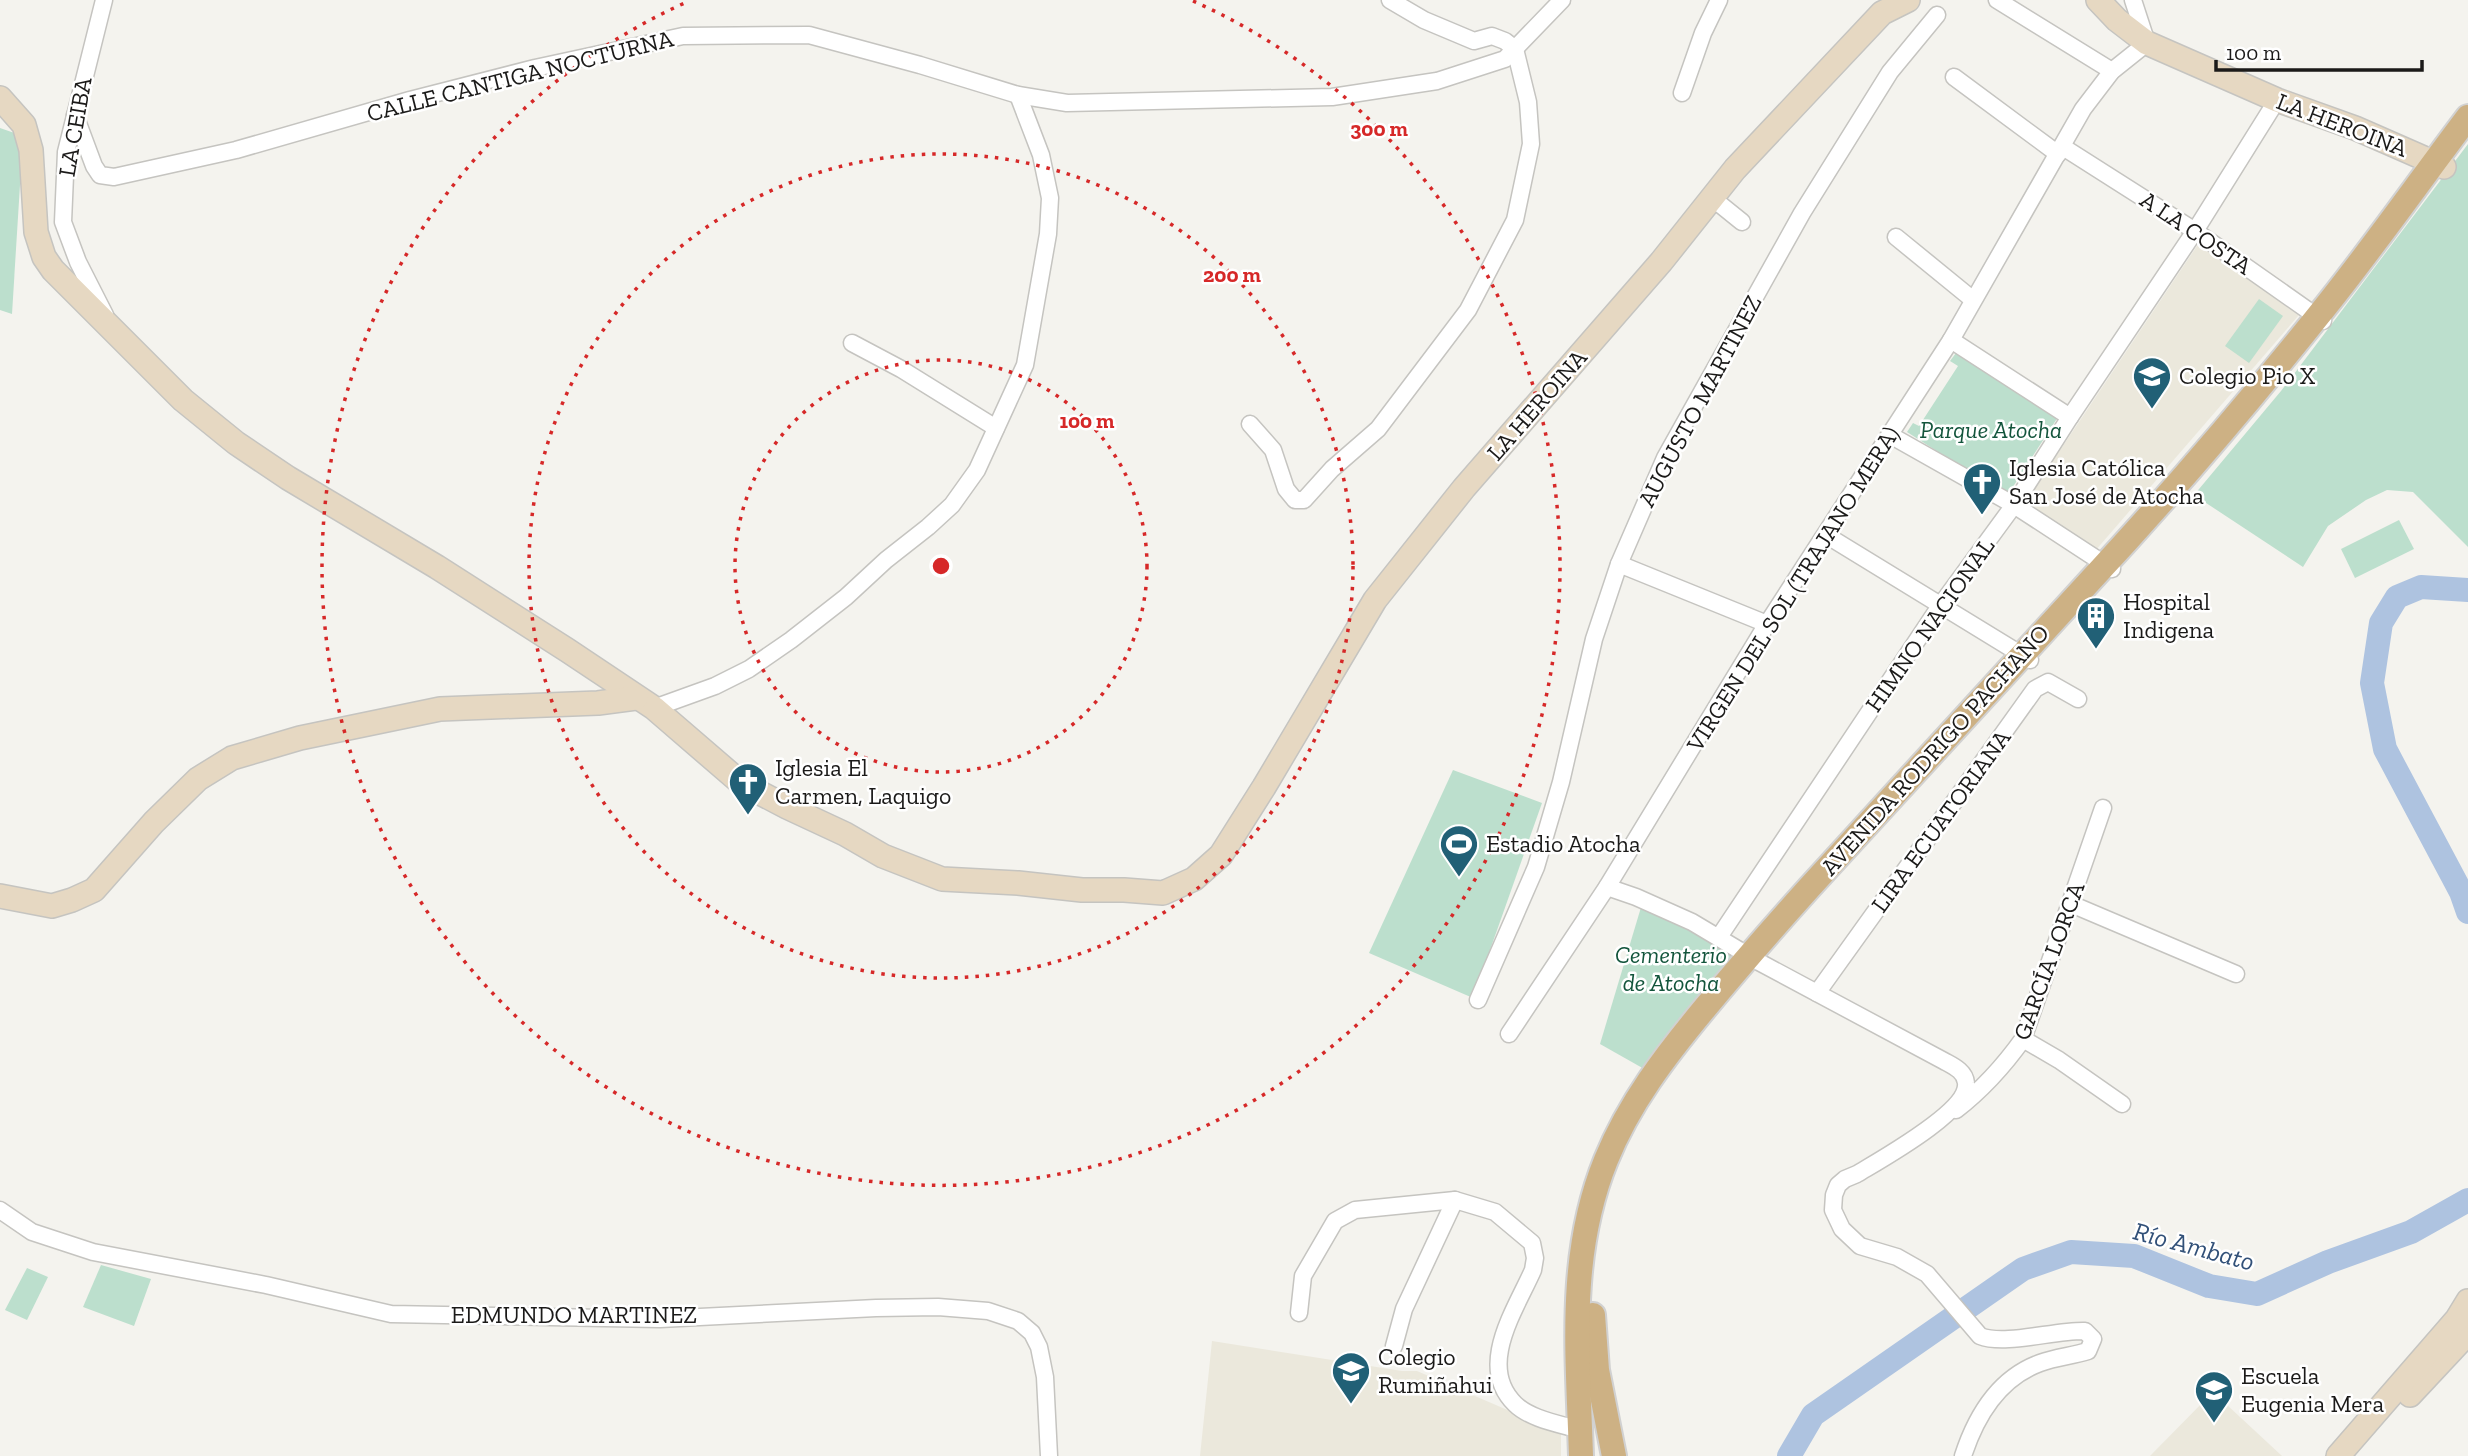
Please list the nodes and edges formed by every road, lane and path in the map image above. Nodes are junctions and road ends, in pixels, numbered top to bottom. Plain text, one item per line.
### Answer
1 (104, 0) edge
2 (1390, 0) edge
3 (1562, 0) edge
4 (1718, 0) edge
5 (1908, 0) edge
6 (1997, 0) edge
7 (2098, 0) edge
8 (2133, 0) edge
9 (1886, 7) edge
10 (1937, 15) dead end
11 (2147, 43) junction
12 (1515, 49) junction
13 (2112, 71) junction
14 (1954, 76) dead end
15 (1682, 93) dead end
16 (1018, 95) junction
17 (0, 98) edge
18 (2277, 100) junction
19 (75, 115) junction
20 (2468, 117) edge
21 (2468, 135) edge
22 (2061, 151) junction
23 (2439, 164) junction
24 (1711, 197) junction
25 (1742, 222) dead end
26 (2195, 231) junction
27 (1896, 237) dead end
28 (1972, 299) junction
29 (2322, 320) junction
30 (113, 330) junction
31 (1951, 340) junction
32 (852, 343) dead end
33 (2070, 417) junction
34 (1250, 424) dead end
35 (996, 428) junction
36 (1890, 435) junction
37 (2014, 505) junction
38 (1826, 535) junction
39 (1619, 564) junction
40 (2110, 567) junction
41 (1940, 606) junction
42 (1767, 624) junction
43 (2027, 658) junction
44 (2078, 699) dead end
45 (645, 703) junction
46 (2103, 808) dead end
47 (1607, 887) junction
48 (0, 896) edge
49 (2071, 904) junction
50 (1719, 937) junction
51 (1754, 959) junction
52 (2236, 974) dead end
53 (1817, 993) junction
54 (1478, 1000) dead end
55 (1509, 1034) dead end
56 (2023, 1039) junction
57 (2122, 1104) dead end
58 (1937, 1124) junction
59 (1455, 1200) junction
60 (0, 1210) edge
61 (1298, 1313) dead end
62 (2465, 1320) edge
63 (1394, 1346) dead end
64 (1597, 1370) junction
65 (1580, 1430) junction
66 (1049, 1456) edge
67 (1581, 1456) edge
68 (1594, 1456) edge
69 (1614, 1456) edge
70 (1963, 1456) edge
71 (2338, 1456) edge
72 (2358, 1456) edge

1 - 19 street, LA CEIBA
2 - 12 street
3 - 12 street, CALLE CANTIGA NOCTURNA
4 - 15 street
5 - 9 street, LA HEROINA
6 - 13 street
7 - 11 street, LA HEROINA
8 - 11 street
9 - 24 street, LA HEROINA
10 - 39 street, AUGUSTO MARTINEZ
11 - 13 street, VIRGEN DEL SOL (TRAJANO MERA)
11 - 18 street, LA HEROINA
12 - 16 street, CALLE CANTIGA NOCTURNA
12 - 34 street
13 - 22 street, VIRGEN DEL SOL (TRAJANO MERA)
14 - 22 street, A LA COSTA
16 - 19 street, CALLE CANTIGA NOCTURNA
16 - 35 street
17 - 30 street, LA HEROINA
18 - 23 street, LA HEROINA
18 - 26 street, HIMNO NACIONAL
19 - 30 street, LA CEIBA
20 - 23 main road, AVENIDA RODRIGO PACHANO
21 - 23 main road, AVENIDA RODRIGO PACHANO
22 - 26 street, A LA COSTA
22 - 28 street, VIRGEN DEL SOL (TRAJANO MERA)
23 - 29 main road, AVENIDA RODRIGO PACHANO
24 - 25 street
24 - 45 street, LA HEROINA
26 - 29 street, A LA COSTA
26 - 33 street, HIMNO NACIONAL
27 - 28 street
28 - 31 street, VIRGEN DEL SOL (TRAJANO MERA)
29 - 40 main road, AVENIDA RODRIGO PACHANO
30 - 45 street, LA HEROINA
31 - 33 street
31 - 36 street, VIRGEN DEL SOL (TRAJANO MERA)
32 - 35 street
33 - 37 street, HIMNO NACIONAL
35 - 45 street
36 - 37 street
36 - 38 street, VIRGEN DEL SOL (TRAJANO MERA)
37 - 40 street
37 - 41 street, HIMNO NACIONAL
38 - 41 street
38 - 42 street, VIRGEN DEL SOL (TRAJANO MERA)
39 - 42 street
39 - 54 street, AUGUSTO MARTINEZ
40 - 43 main road, AVENIDA RODRIGO PACHANO
41 - 43 street
41 - 50 street, HIMNO NACIONAL
42 - 47 street, VIRGEN DEL SOL (TRAJANO MERA)
43 - 51 main road, AVENIDA RODRIGO PACHANO
44 - 53 street, LIRA ECUATORIANA
45 - 48 street
46 - 49 street, GARCÍA LORCA
47 - 50 street
47 - 55 street, VIRGEN DEL SOL (TRAJANO MERA)
49 - 52 street
49 - 56 street, GARCÍA LORCA
50 - 51 street
51 - 53 street
51 - 64 main road, AVENIDA RODRIGO PACHANO
51 - 65 main road, AVENIDA RODRIGO PACHANO
53 - 58 street
56 - 57 street
56 - 58 street, GARCÍA LORCA
58 - 70 street
59 - 61 street
59 - 63 street
59 - 65 street
60 - 66 street, EDMUNDO MARTINEZ
62 - 71 street
62 - 72 street
64 - 68 main road
64 - 69 main road
65 - 67 main road, AVENIDA RODRIGO PACHANO

